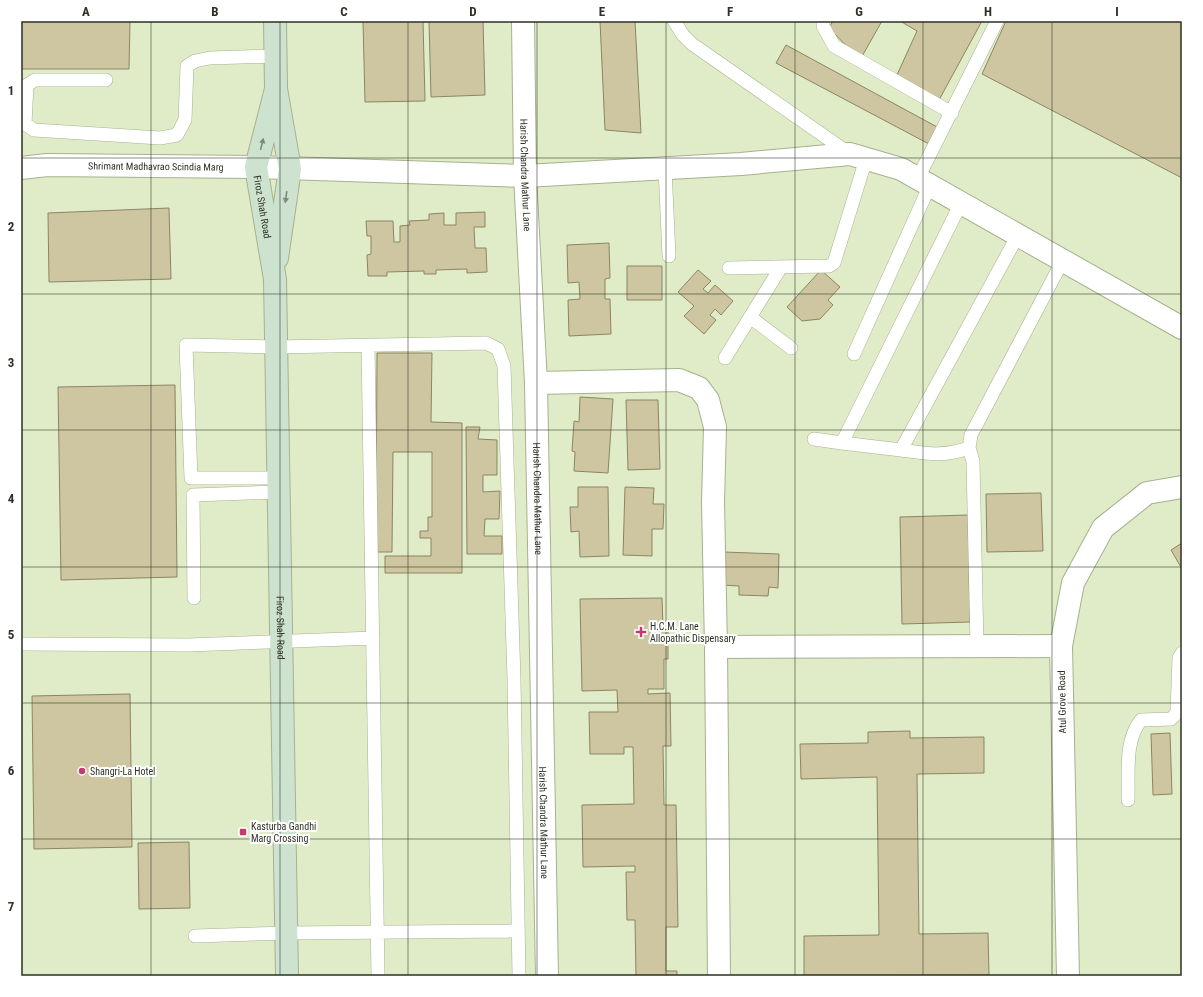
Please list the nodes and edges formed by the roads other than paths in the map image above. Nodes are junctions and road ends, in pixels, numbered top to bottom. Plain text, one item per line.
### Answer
1 (275, 21) edge
2 (523, 21) edge
3 (674, 21) edge
4 (824, 21) edge
5 (997, 21) edge
6 (275, 56) junction
7 (106, 80) dead end
8 (276, 89) junction
9 (952, 113) junction
10 (858, 157) junction
11 (256, 167) junction
12 (21, 168) edge
13 (664, 168) junction
14 (290, 169) junction
15 (525, 176) junction
16 (924, 182) junction
17 (961, 203) junction
18 (1018, 235) junction
19 (669, 256) dead end
20 (1063, 260) junction
21 (781, 267) junction
22 (729, 268) dead end
23 (275, 279) junction
24 (750, 317) junction
25 (1182, 328) edge
26 (368, 345) junction
27 (276, 347) junction
28 (791, 348) dead end
29 (854, 354) dead end
30 (725, 358) dead end
31 (536, 383) junction
32 (814, 439) dead end
33 (842, 442) junction
34 (969, 448) junction
35 (901, 450) junction
36 (279, 485) junction
37 (1182, 487) edge
38 (194, 598) dead end
39 (372, 638) junction
40 (282, 643) junction
41 (21, 644) edge
42 (977, 646) junction
43 (1061, 646) junction
44 (716, 647) junction
45 (1182, 653) edge
46 (1128, 800) dead end
47 (518, 931) junction
48 (377, 932) junction
49 (286, 933) junction
50 (196, 936) dead end
51 (287, 976) edge
52 (378, 976) edge
53 (519, 976) edge
54 (547, 976) edge
55 (719, 976) edge
56 (1068, 976) edge

1 - 6 main road, Firoz Shah Road
2 - 15 street, Harish Chandra Mathur Lane
3 - 10 lane
4 - 9 lane
5 - 9 lane
6 - 7 lane
6 - 8 main road, Firoz Shah Road
11 -> 8 main road, Firoz Shah Road
8 - 14 main road, Firoz Shah Road
9 - 16 lane
10 - 13 street, Shrimant Madhavrao Scindia Marg
10 - 16 street
10 - 21 lane
11 - 12 street, Shrimant Madhavrao Scindia Marg
11 - 14 street, Shrimant Madhavrao Scindia Marg
11 - 23 main road, Firoz Shah Road
13 - 15 street, Shrimant Madhavrao Scindia Marg
13 - 19 lane
14 - 15 street, Shrimant Madhavrao Scindia Marg
14 -> 23 main road, Firoz Shah Road
15 - 31 street, Harish Chandra Mathur Lane
16 - 17 street
16 - 29 lane
17 - 18 street
17 - 33 lane
18 - 20 street
18 - 35 lane
20 - 25 street
20 - 34 lane
21 - 22 lane
21 - 24 lane
23 - 27 main road, Firoz Shah Road
24 - 28 lane
24 - 30 lane
26 - 27 lane
26 - 39 lane
26 - 47 lane
27 - 36 main road, Firoz Shah Road
27 - 36 lane
31 - 44 street
31 - 54 street, Harish Chandra Mathur Lane
32 - 33 lane
33 - 35 lane
34 - 35 lane
34 - 42 lane
36 - 38 lane
36 - 40 main road, Firoz Shah Road
37 - 43 street, Atul Grove Road
39 - 40 lane
39 - 48 lane
40 - 41 lane
40 - 49 main road, Firoz Shah Road
42 - 43 street
42 - 44 street
43 - 56 street, Atul Grove Road
44 - 55 street
45 - 46 lane
47 - 48 lane
47 - 53 lane
48 - 49 lane
48 - 52 lane
49 - 50 lane
49 - 51 main road, Firoz Shah Road

